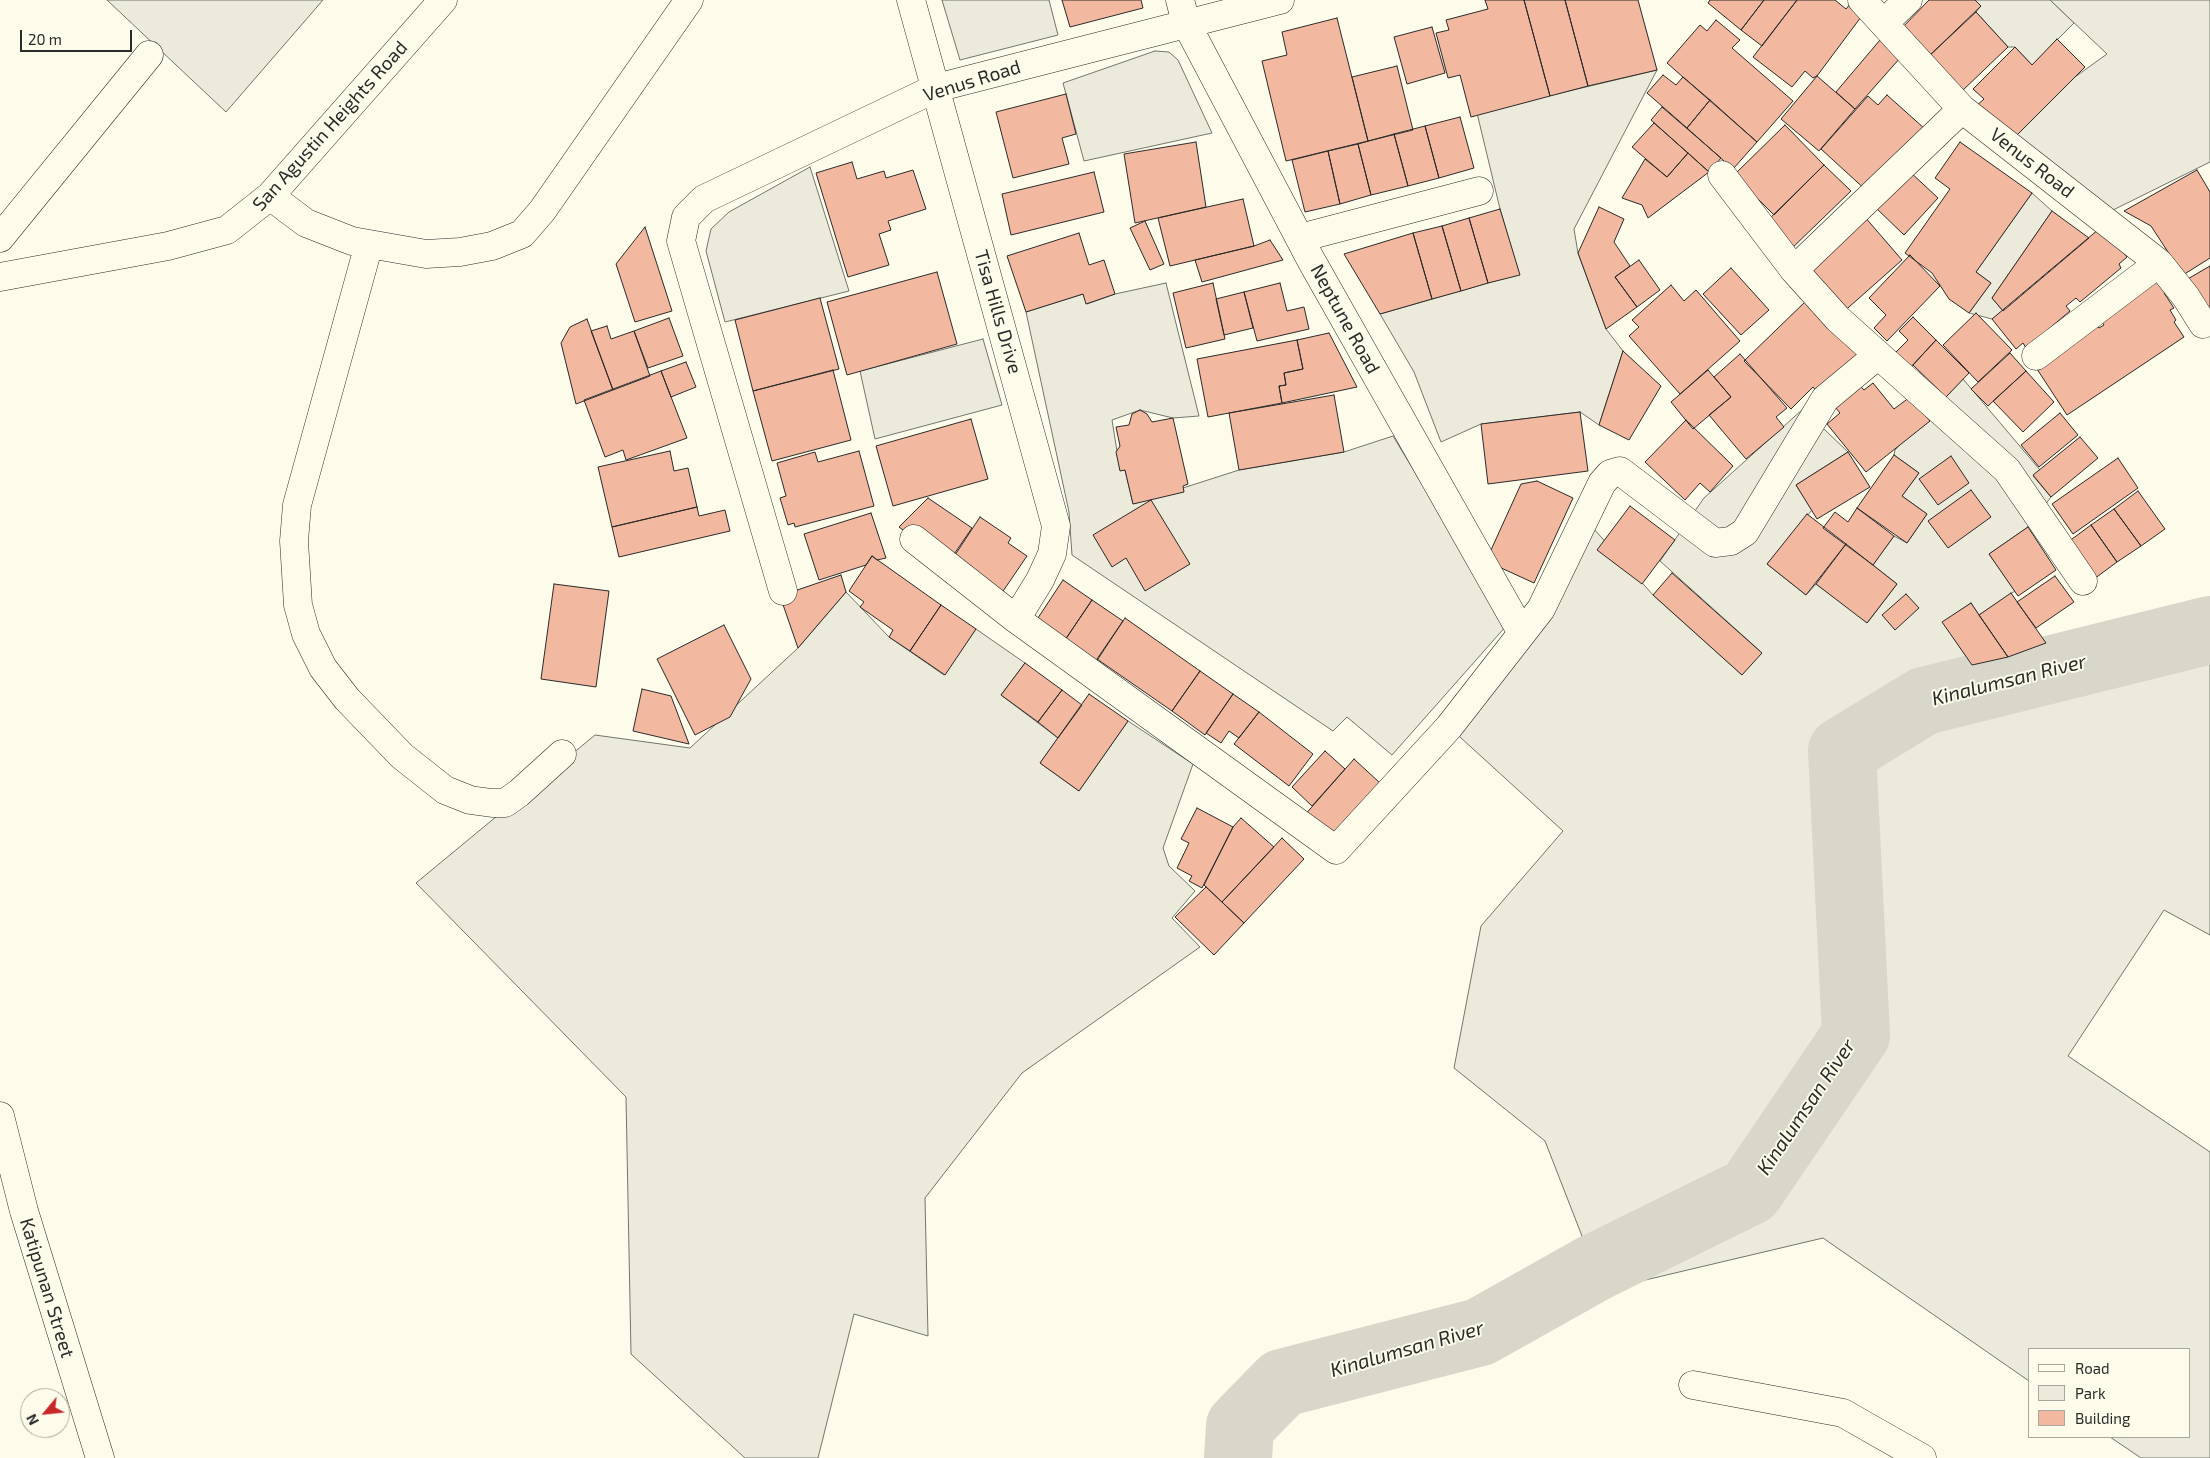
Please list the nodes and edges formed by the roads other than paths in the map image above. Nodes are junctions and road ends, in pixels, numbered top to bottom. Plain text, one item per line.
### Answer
1 (443, 0) edge
2 (689, 0) edge
3 (912, 0) edge
4 (1280, 0) edge
5 (1862, 0) edge
6 (1908, 0) edge
7 (1183, 11) edge
8 (1884, 23) junction
9 (149, 55) dead end
10 (936, 88) junction
11 (1962, 109) junction
12 (1722, 175) dead end
13 (1479, 191) dead end
14 (270, 196) junction
15 (0, 238) edge
16 (1300, 238) junction
17 (369, 244) junction
18 (2159, 263) junction
19 (1794, 270) junction
20 (0, 278) edge
21 (2202, 324) dead end
22 (1878, 355) junction
23 (2036, 356) dead end
24 (914, 539) dead end
25 (2084, 581) dead end
26 (783, 590) dead end
27 (1016, 619) junction
28 (1522, 633) junction
29 (562, 754) dead end
30 (0, 1116) edge
31 (1693, 1385) dead end
32 (100, 1458) edge
33 (1922, 1458) edge

1 - 14 street, San Agustin Heights Road
2 - 17 street
3 - 10 street, Tisa Hills Drive
4 - 7 street, Venus Road
5 - 8 street, Venus Road
6 - 8 street
7 - 10 street, Venus Road
7 - 16 street, Neptune Road
8 - 11 street, Venus Road
9 - 15 street
10 - 26 street, Venus Road
10 - 27 street, Tisa Hills Drive
11 - 18 street, Venus Road
11 - 19 street
12 - 19 street
13 - 16 street
14 - 17 street
14 - 20 street, San Agustin Heights Road
16 - 28 street, Neptune Road
17 - 29 street
18 - 21 street, Venus Road
18 - 23 street
19 - 22 street
22 - 25 street
22 - 28 street
24 - 27 street
27 - 28 street
30 - 32 street, Katipunan Street
31 - 33 street

